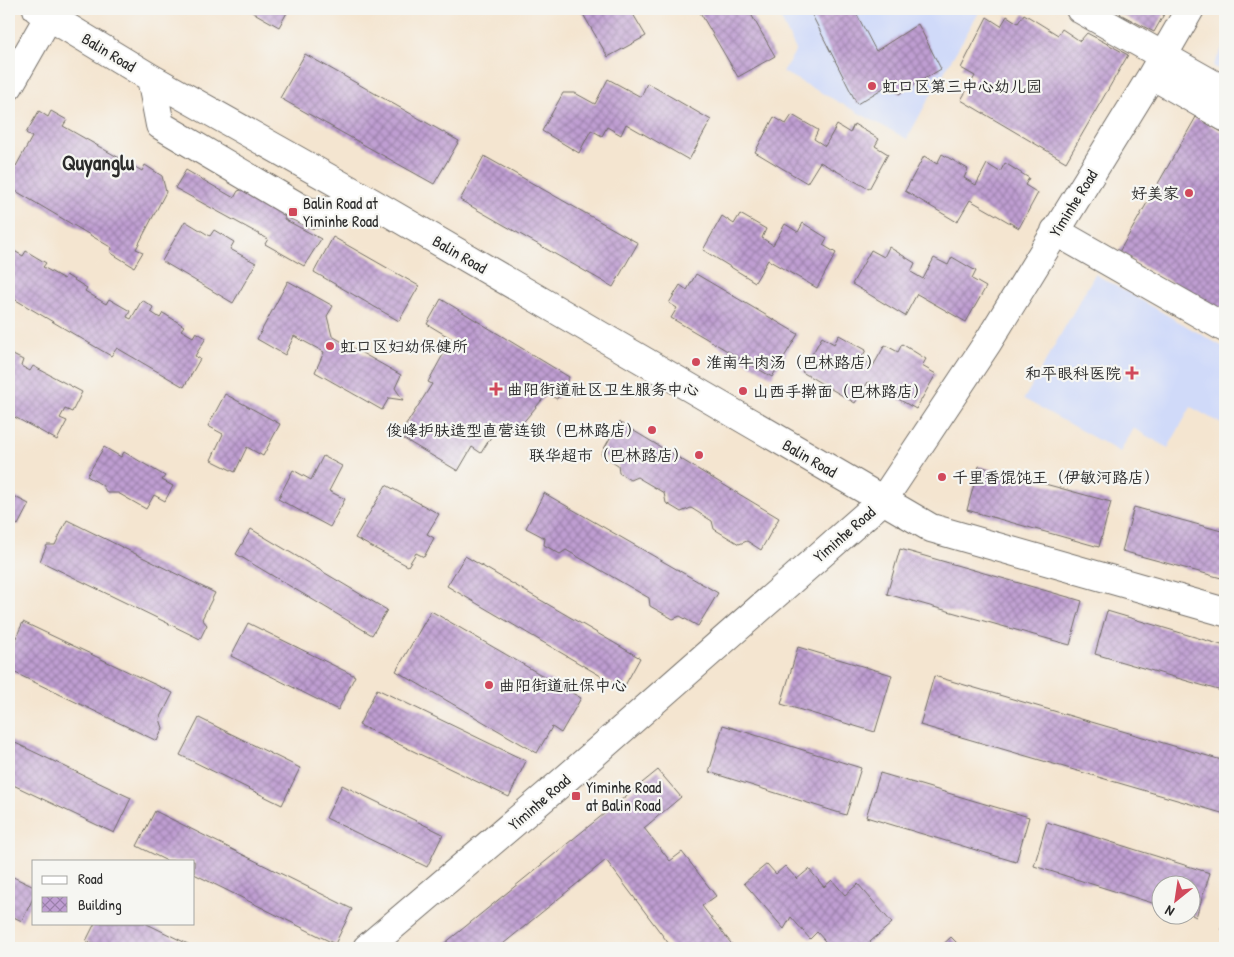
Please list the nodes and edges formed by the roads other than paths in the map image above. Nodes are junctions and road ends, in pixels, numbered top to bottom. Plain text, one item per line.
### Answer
1 (1080, 9) edge
2 (1190, 9) edge
3 (47, 11) edge
4 (1157, 66) junction
5 (151, 78) junction
6 (9, 86) edge
7 (1225, 91) edge
8 (1225, 117) edge
9 (371, 202) junction
10 (1055, 231) junction
11 (1225, 328) edge
12 (883, 500) junction
13 (1225, 612) edge
14 (367, 948) edge

1 - 4 street
2 - 4 street, Yiminhe Road
3 - 5 street, Balin Road
3 - 6 street
4 - 7 street
4 - 8 street
4 - 10 street, Yiminhe Road
5 - 9 street, Balin Road
5 - 9 street
9 - 12 street, Balin Road
10 - 11 street
10 - 12 street, Yiminhe Road
12 - 13 street, Balin Road
12 - 14 street, Yiminhe Road

